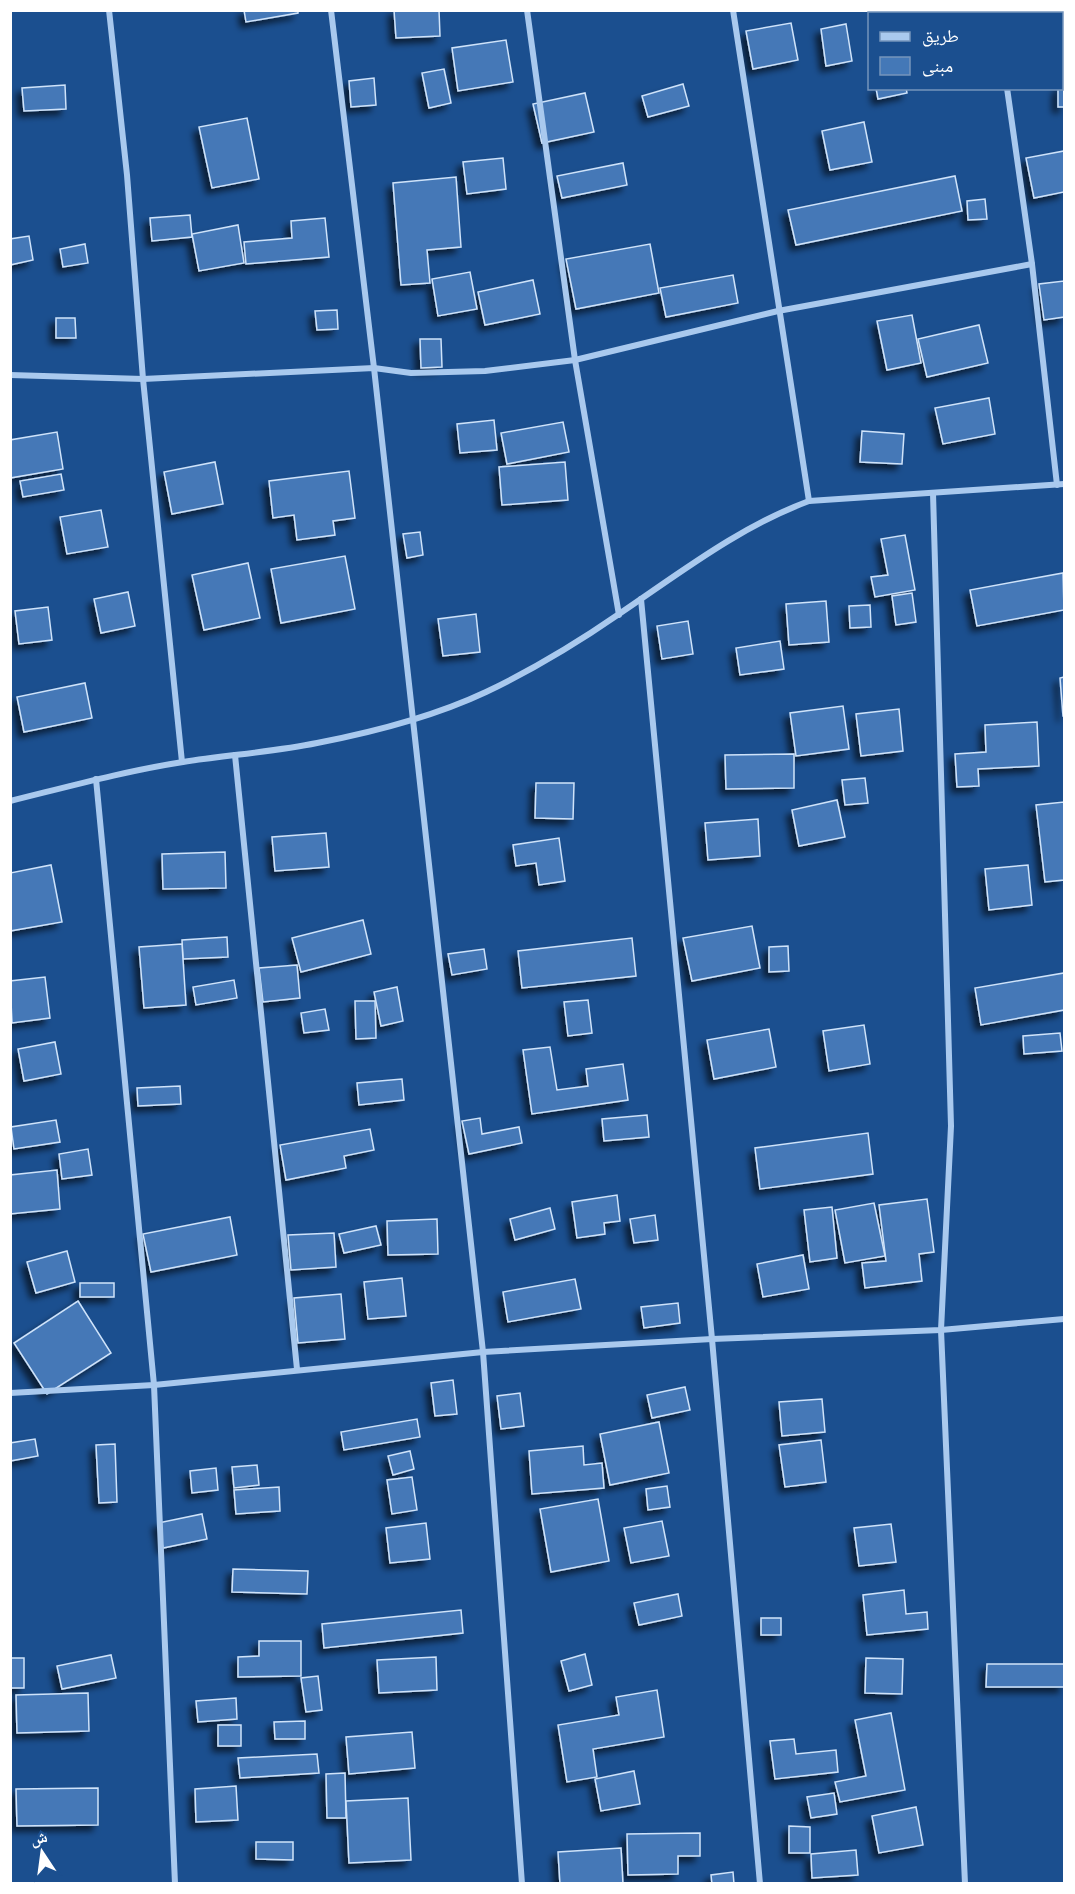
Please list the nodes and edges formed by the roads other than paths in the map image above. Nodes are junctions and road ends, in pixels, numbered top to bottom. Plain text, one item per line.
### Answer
1 (109, 10) edge
2 (331, 10) edge
3 (527, 10) edge
4 (733, 10) edge
5 (1007, 90) edge
6 (1032, 264) junction
7 (778, 311) junction
8 (575, 360) junction
9 (374, 368) junction
10 (10, 375) edge
11 (143, 379) junction
12 (1057, 484) junction
13 (1065, 484) edge
14 (933, 493) junction
15 (809, 501) junction
16 (641, 599) junction
17 (619, 615) junction
18 (412, 720) junction
19 (235, 756) junction
20 (182, 762) junction
21 (96, 779) junction
22 (10, 801) edge
23 (1065, 1318) edge
24 (941, 1330) junction
25 (712, 1339) junction
26 (483, 1352) junction
27 (297, 1369) junction
28 (154, 1385) junction
29 (10, 1393) edge
30 (175, 1884) edge
31 (522, 1884) edge
32 (760, 1884) edge
33 (965, 1884) edge

1 - 11 street
2 - 9 street
3 - 8 street
4 - 7 street
5 - 6 street
6 - 7 street
6 - 12 street
7 - 8 street
7 - 15 street
8 - 9 street
8 - 17 street
9 - 11 street
9 - 18 street
10 - 11 street
11 - 20 street
12 - 13 street
12 - 14 street
14 - 15 street
14 - 24 street
15 - 16 street
16 - 17 street
16 - 25 street
17 - 18 street
18 - 19 street
18 - 26 street
19 - 20 street
19 - 27 street
20 - 21 street
21 - 22 street
21 - 28 street
23 - 24 street
24 - 25 street
24 - 33 street
25 - 26 street
25 - 32 street
26 - 27 street
26 - 31 street
27 - 28 street
28 - 29 street
28 - 30 street

